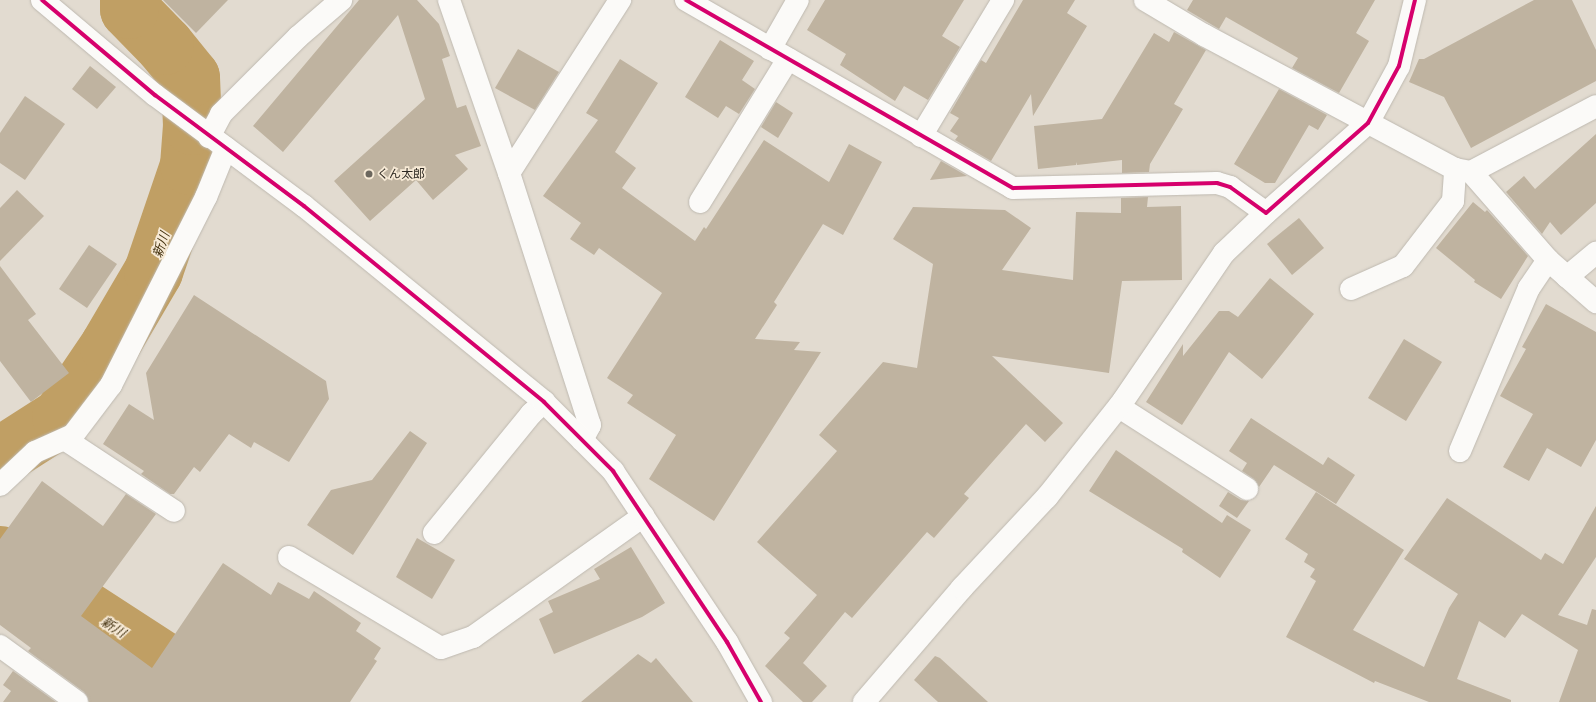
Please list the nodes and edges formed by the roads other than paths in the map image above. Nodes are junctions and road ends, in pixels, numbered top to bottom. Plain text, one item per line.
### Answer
1 (42, 0) edge
2 (342, 0) edge
3 (449, 0) edge
4 (620, 0) edge
5 (686, 0) edge
6 (798, 0) edge
7 (1003, 0) edge
8 (1145, 0) edge
9 (1416, 0) edge
10 (779, 54) junction
11 (1596, 106) edge
12 (1368, 123) junction
13 (921, 136) junction
14 (214, 140) junction
15 (1463, 171) junction
16 (509, 173) junction
17 (700, 202) dead end
18 (1266, 213) junction
19 (1596, 253) edge
20 (1548, 260) junction
21 (1567, 277) junction
22 (1351, 289) dead end
23 (1596, 302) edge
24 (544, 402) junction
25 (1119, 408) junction
26 (66, 440) junction
27 (582, 440) junction
28 (1460, 451) dead end
29 (0, 486) edge
30 (1247, 489) dead end
31 (174, 511) dead end
32 (643, 516) junction
33 (434, 533) dead end
34 (289, 557) dead end
35 (0, 646) edge
36 (77, 702) edge
37 (761, 702) edge
38 (864, 702) edge

1 - 14 street
2 - 14 street
3 - 16 street
4 - 16 street
5 - 10 street
6 - 10 street
7 - 13 street
8 - 12 street
9 - 12 street
10 - 13 street
10 - 17 street
11 - 15 street
12 - 15 street
12 - 18 street
13 - 18 street
14 - 24 street
14 - 26 street
15 - 20 street
15 - 22 street
16 - 27 street
18 - 25 street
19 - 21 street
20 - 21 street
20 - 28 street
21 - 23 street
24 - 27 street
24 - 33 street
25 - 30 street
25 - 38 street
26 - 29 street
26 - 31 street
27 - 32 street
32 - 34 street
32 - 37 street
35 - 36 street

